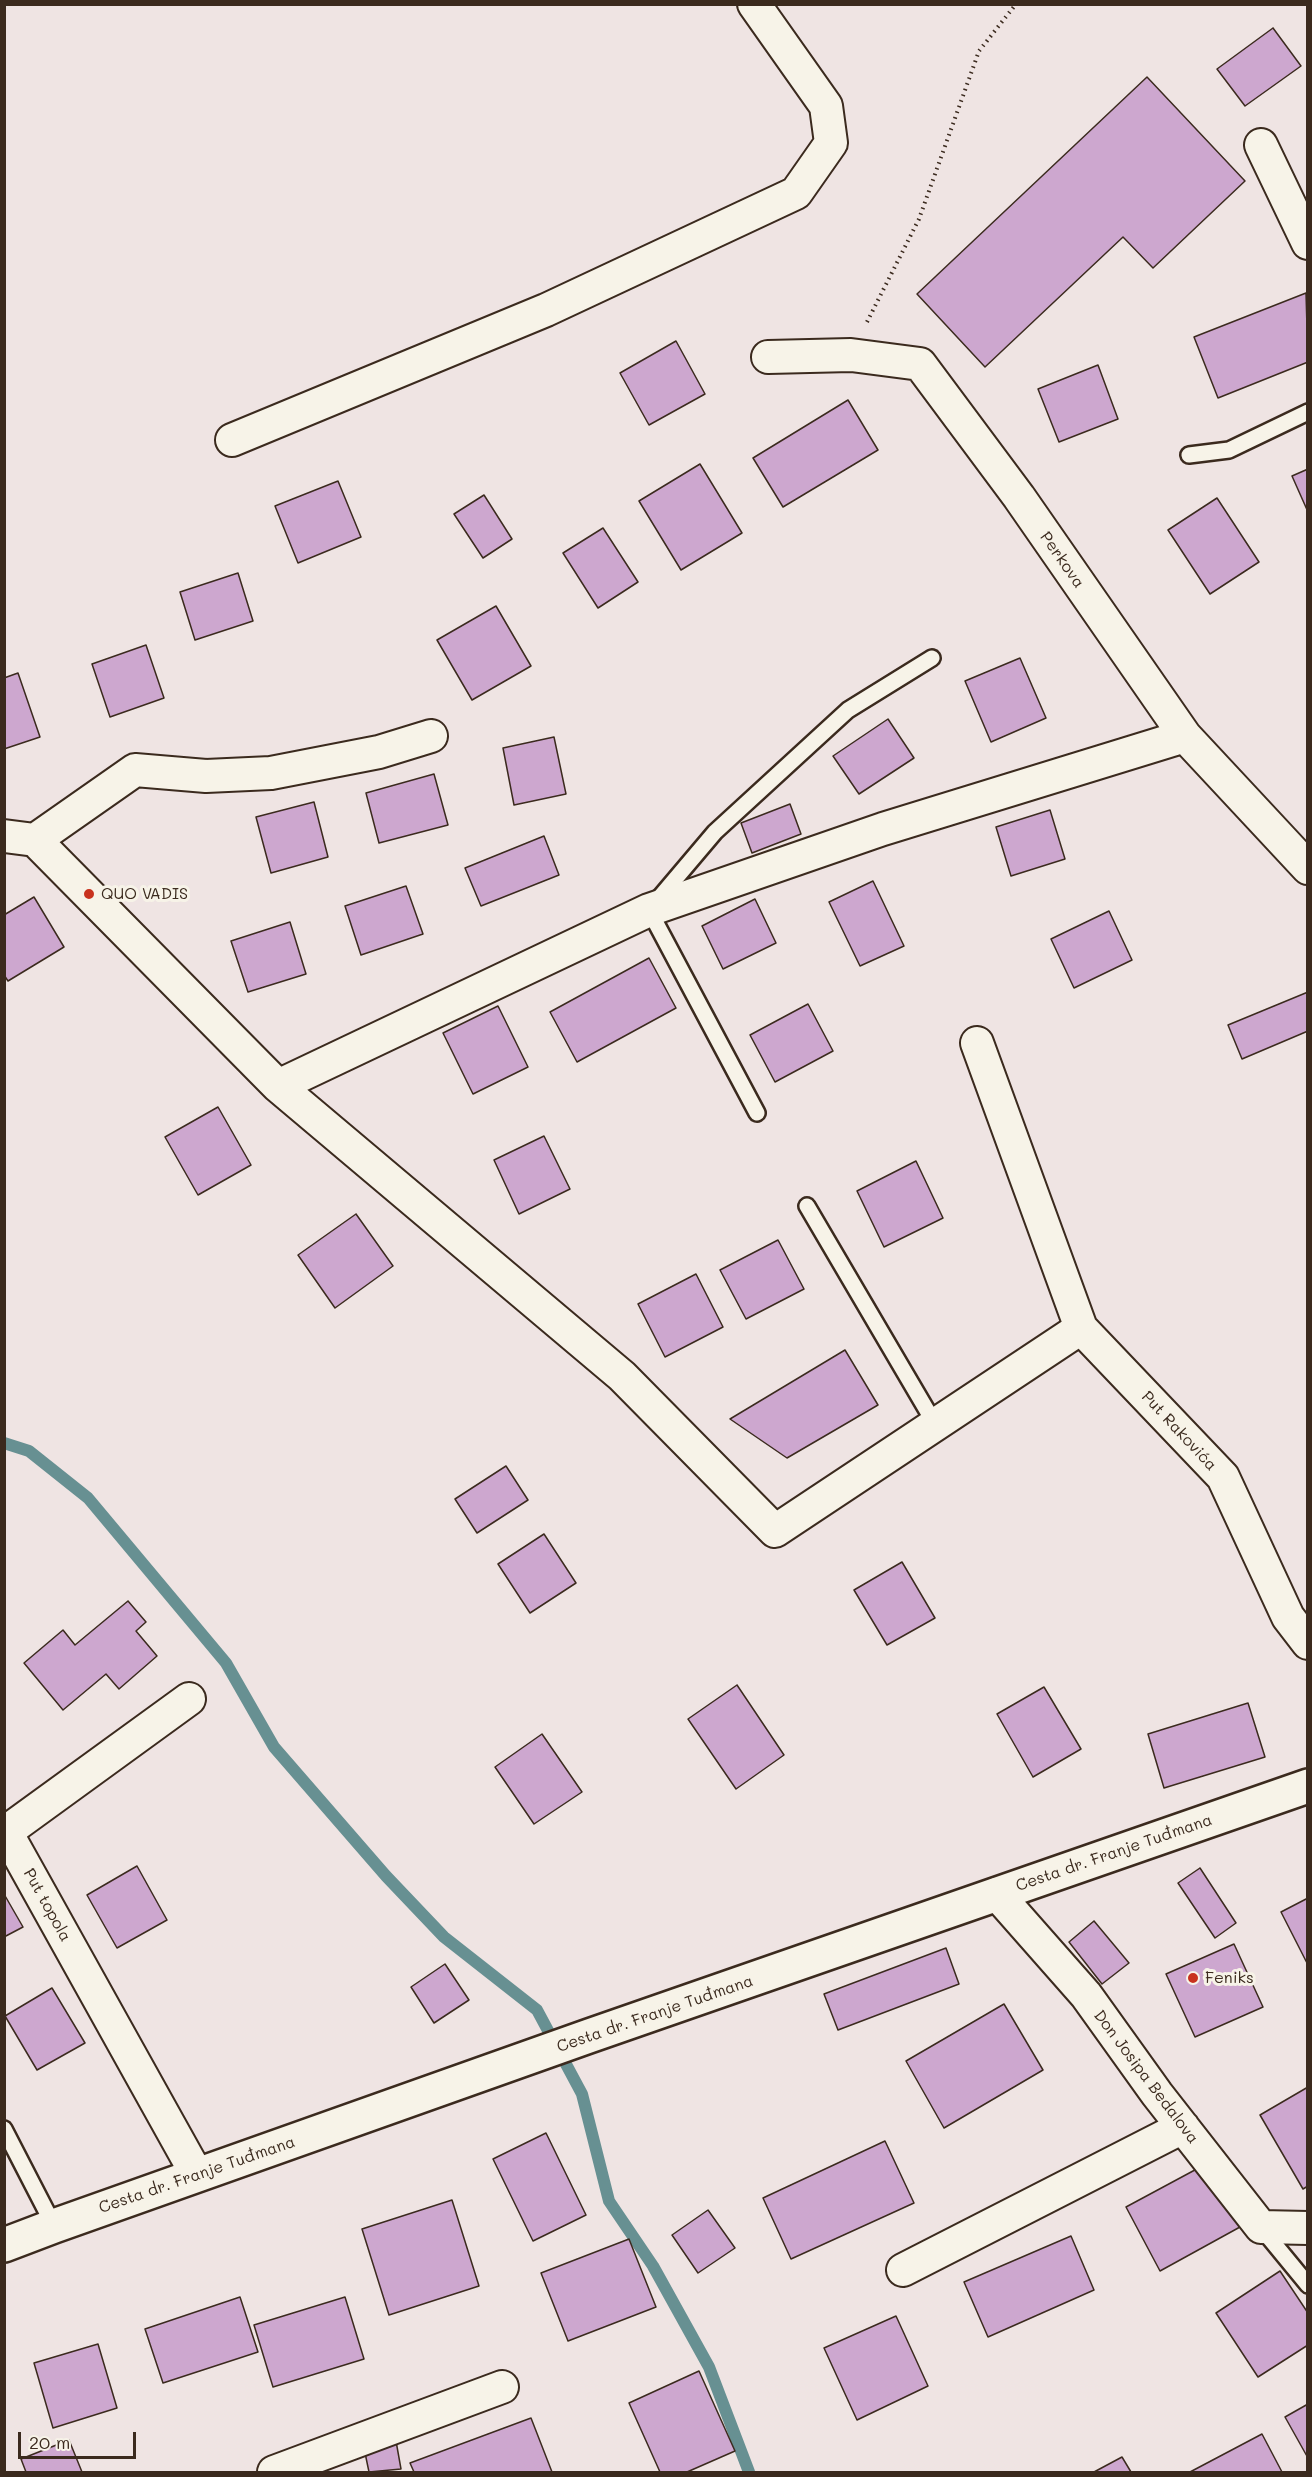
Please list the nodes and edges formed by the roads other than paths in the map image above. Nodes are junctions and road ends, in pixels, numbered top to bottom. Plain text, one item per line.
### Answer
1 (754, 4) edge
2 (1261, 145) dead end
3 (1308, 243) edge
4 (768, 357) dead end
5 (1308, 412) edge
6 (232, 440) dead end
7 (1189, 455) dead end
8 (932, 658) dead end
9 (431, 736) dead end
10 (1185, 736) junction
11 (4, 819) edge
12 (20, 838) edge
13 (1308, 868) edge
14 (649, 910) junction
15 (977, 1043) dead end
16 (278, 1086) junction
17 (757, 1113) dead end
18 (807, 1206) dead end
19 (1081, 1328) junction
20 (935, 1424) junction
21 (1308, 1643) edge
22 (189, 1700) dead end
23 (1308, 1786) edge
24 (997, 1894) junction
25 (1183, 2127) junction
26 (4, 2129) edge
27 (197, 2175) junction
28 (54, 2226) junction
29 (1261, 2227) junction
30 (1308, 2228) edge
31 (4, 2245) edge
32 (903, 2270) dead end
33 (1308, 2284) edge
34 (502, 2387) dead end
35 (274, 2472) edge

1 - 6 street
2 - 3 street
4 - 10 street, Perkova
5 - 7 lane
8 - 14 lane
9 - 12 street
10 - 13 street, Perkova
10 - 14 street
11 - 12 lane
12 - 16 street
14 - 16 street
14 - 17 lane
15 - 19 street
16 - 20 street
18 - 20 lane
19 - 20 street
19 - 21 street, Put Rakovića
22 - 27 street, Put topola
23 - 24 main road, Cesta dr. Franje Tuđmana
24 - 25 street, Don Josipa Bedalova
24 - 27 main road, Cesta dr. Franje Tuđmana
25 - 29 street, Don Josipa Bedalova
25 - 32 street
26 - 28 lane
27 - 28 main road, Cesta dr. Franje Tuđmana
28 - 31 main road, Cesta dr. Franje Tuđmana
29 - 30 street
29 - 33 lane
34 - 35 street

